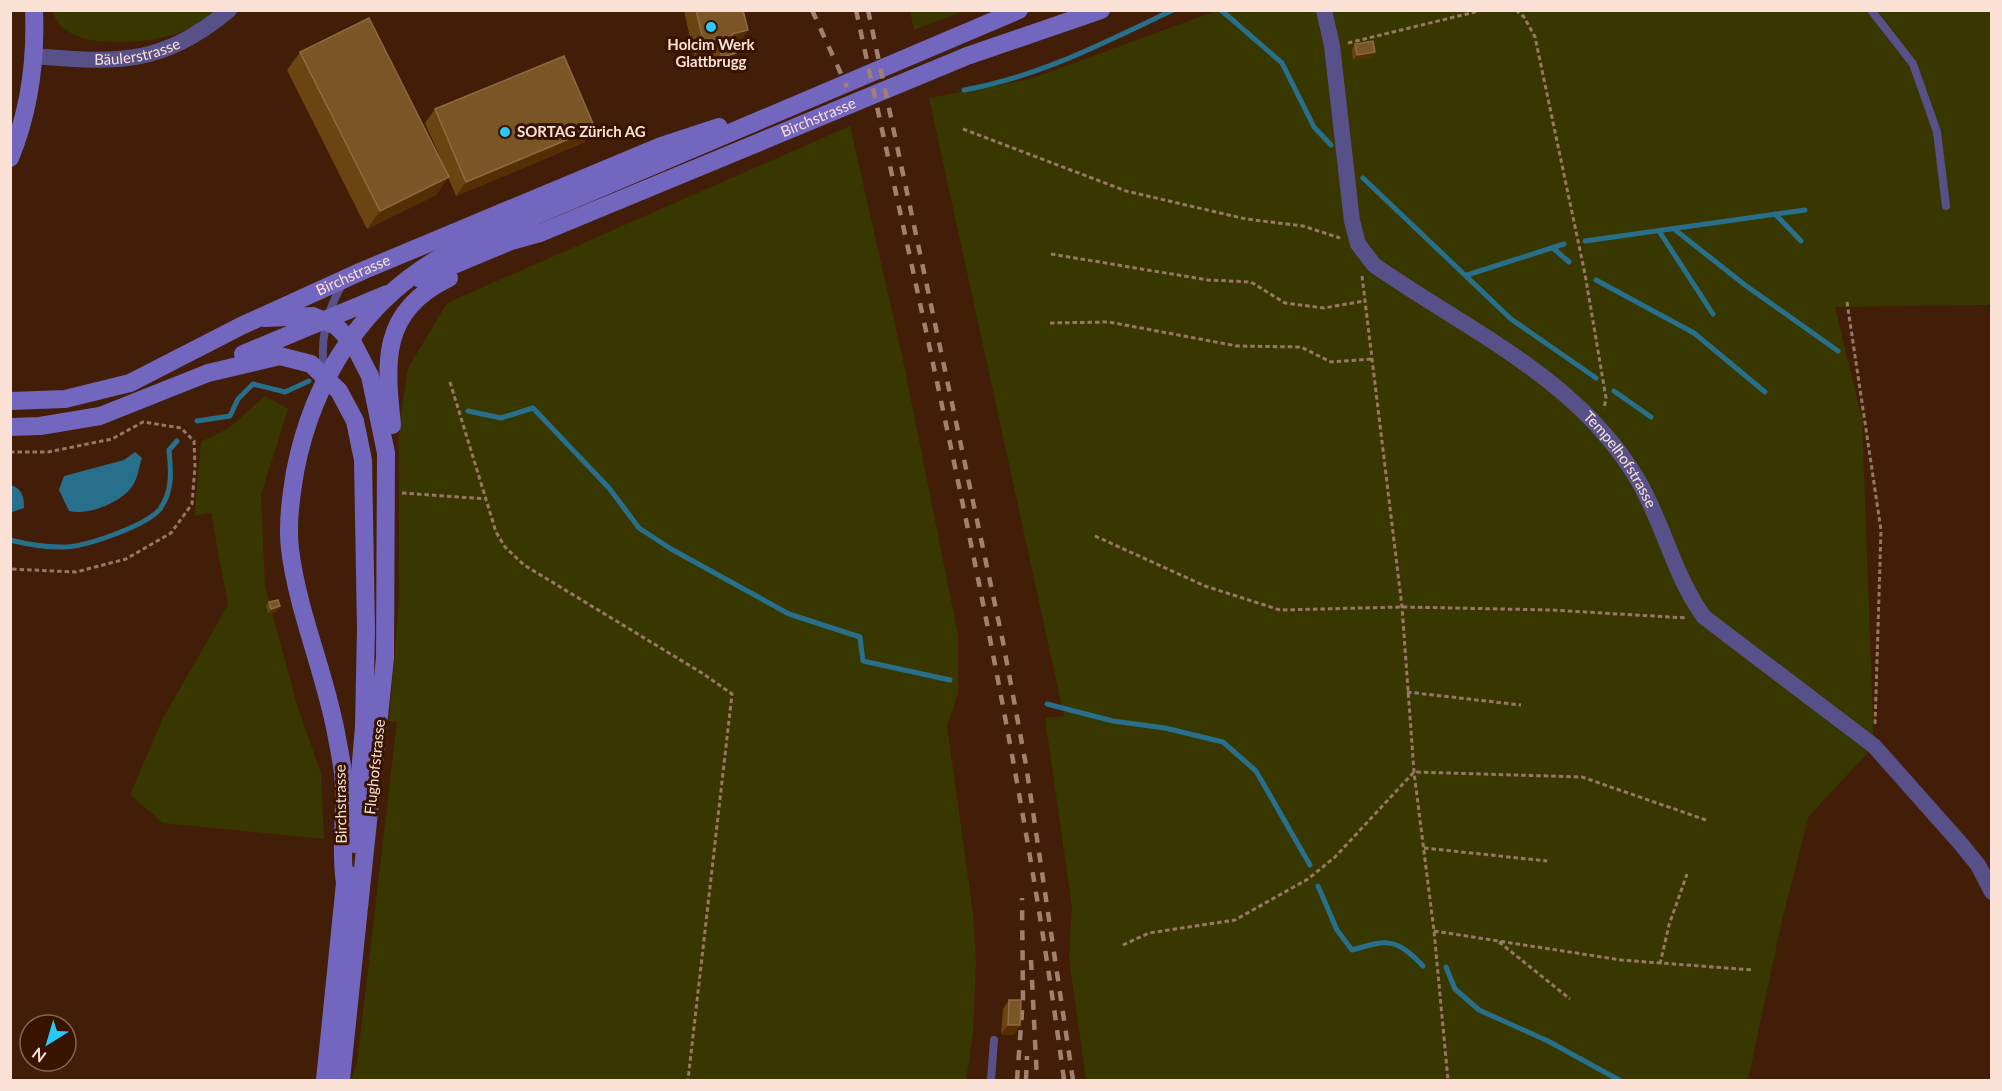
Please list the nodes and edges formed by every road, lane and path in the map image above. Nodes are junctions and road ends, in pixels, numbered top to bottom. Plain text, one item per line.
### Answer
1 (34, 10) edge
2 (230, 10) edge
3 (1019, 10) edge
4 (1101, 10) edge
5 (1324, 10) edge
6 (1483, 10) edge
7 (1516, 10) edge
8 (1871, 10) edge
9 (1332, 46) junction
10 (33, 56) junction
11 (781, 110) junction
12 (963, 129) dead end
13 (10, 158) edge
14 (1946, 206) dead end
15 (540, 233) junction
16 (1358, 244) junction
17 (1051, 254) dead end
18 (346, 279) junction
19 (1364, 301) junction
20 (1847, 302) dead end
21 (264, 318) junction
22 (325, 320) junction
23 (1050, 323) dead end
24 (1372, 359) junction
25 (208, 373) junction
26 (324, 375) junction
27 (450, 382) dead end
28 (10, 401) edge
29 (10, 427) edge
30 (1599, 428) junction
31 (10, 452) edge
32 (386, 453) junction
33 (387, 492) junction
34 (487, 499) junction
35 (1095, 536) dead end
36 (10, 569) edge
37 (1402, 607) junction
38 (1704, 617) junction
39 (1407, 692) junction
40 (1521, 705) dead end
41 (1874, 746) junction
42 (1414, 772) junction
43 (1706, 820) dead end
44 (1424, 848) junction
45 (1547, 861) dead end
46 (1687, 874) dead end
47 (345, 883) junction
48 (1992, 892) edge
49 (1434, 931) junction
50 (1497, 941) junction
51 (1123, 945) dead end
52 (1660, 964) junction
53 (1753, 970) dead end
54 (1570, 999) dead end
55 (994, 1040) dead end
56 (325, 1080) edge
57 (341, 1080) edge
58 (688, 1080) edge
59 (991, 1080) edge
60 (1448, 1080) edge

1 - 10 main road
2 - 10 street, Bäulerstrasse
3 - 11 main road, Birchstrasse
4 - 15 main road, Birchstrasse
5 - 9 street, Tempelhofstrasse
6 - 9 path
7 - 30 path
8 - 14 lane
9 - 16 street, Tempelhofstrasse
10 - 13 main road
11 - 18 main road, Birchstrasse
11 - 47 main road, Birchstrasse
12 - 16 path
15 - 22 main road, Birchstrasse
15 - 32 main road, Birchstrasse
16 - 19 path
16 - 30 street, Tempelhofstrasse
17 - 19 path
18 - 21 main road, Birchstrasse
18 - 22 lane
19 - 24 path
20 - 41 path
21 - 22 main road, Birchstrasse
21 - 28 main road, Birchstrasse
22 - 25 main road, Birchstrasse
22 - 26 lane
22 - 32 main road, Birchstrasse
23 - 24 path
24 - 37 path
25 - 26 main road, Birchstrasse
25 - 29 main road, Birchstrasse
26 - 47 main road, Birchstrasse
27 - 34 path
30 - 38 street, Tempelhofstrasse
31 - 36 path
32 - 33 main road, Flughofstrasse
33 - 34 path
33 - 57 main road, Flughofstrasse
34 - 58 path
35 - 37 path
37 - 38 path
37 - 39 path
38 - 41 street, Tempelhofstrasse
39 - 40 path
39 - 42 path
41 - 48 street, Tempelhofstrasse
42 - 43 path
42 - 44 path
42 - 51 path
44 - 45 path
44 - 49 path
46 - 52 path
47 - 56 main road, Birchstrasse
49 - 50 path
49 - 60 path
50 - 52 path
50 - 54 path
52 - 53 path
55 - 59 lane

